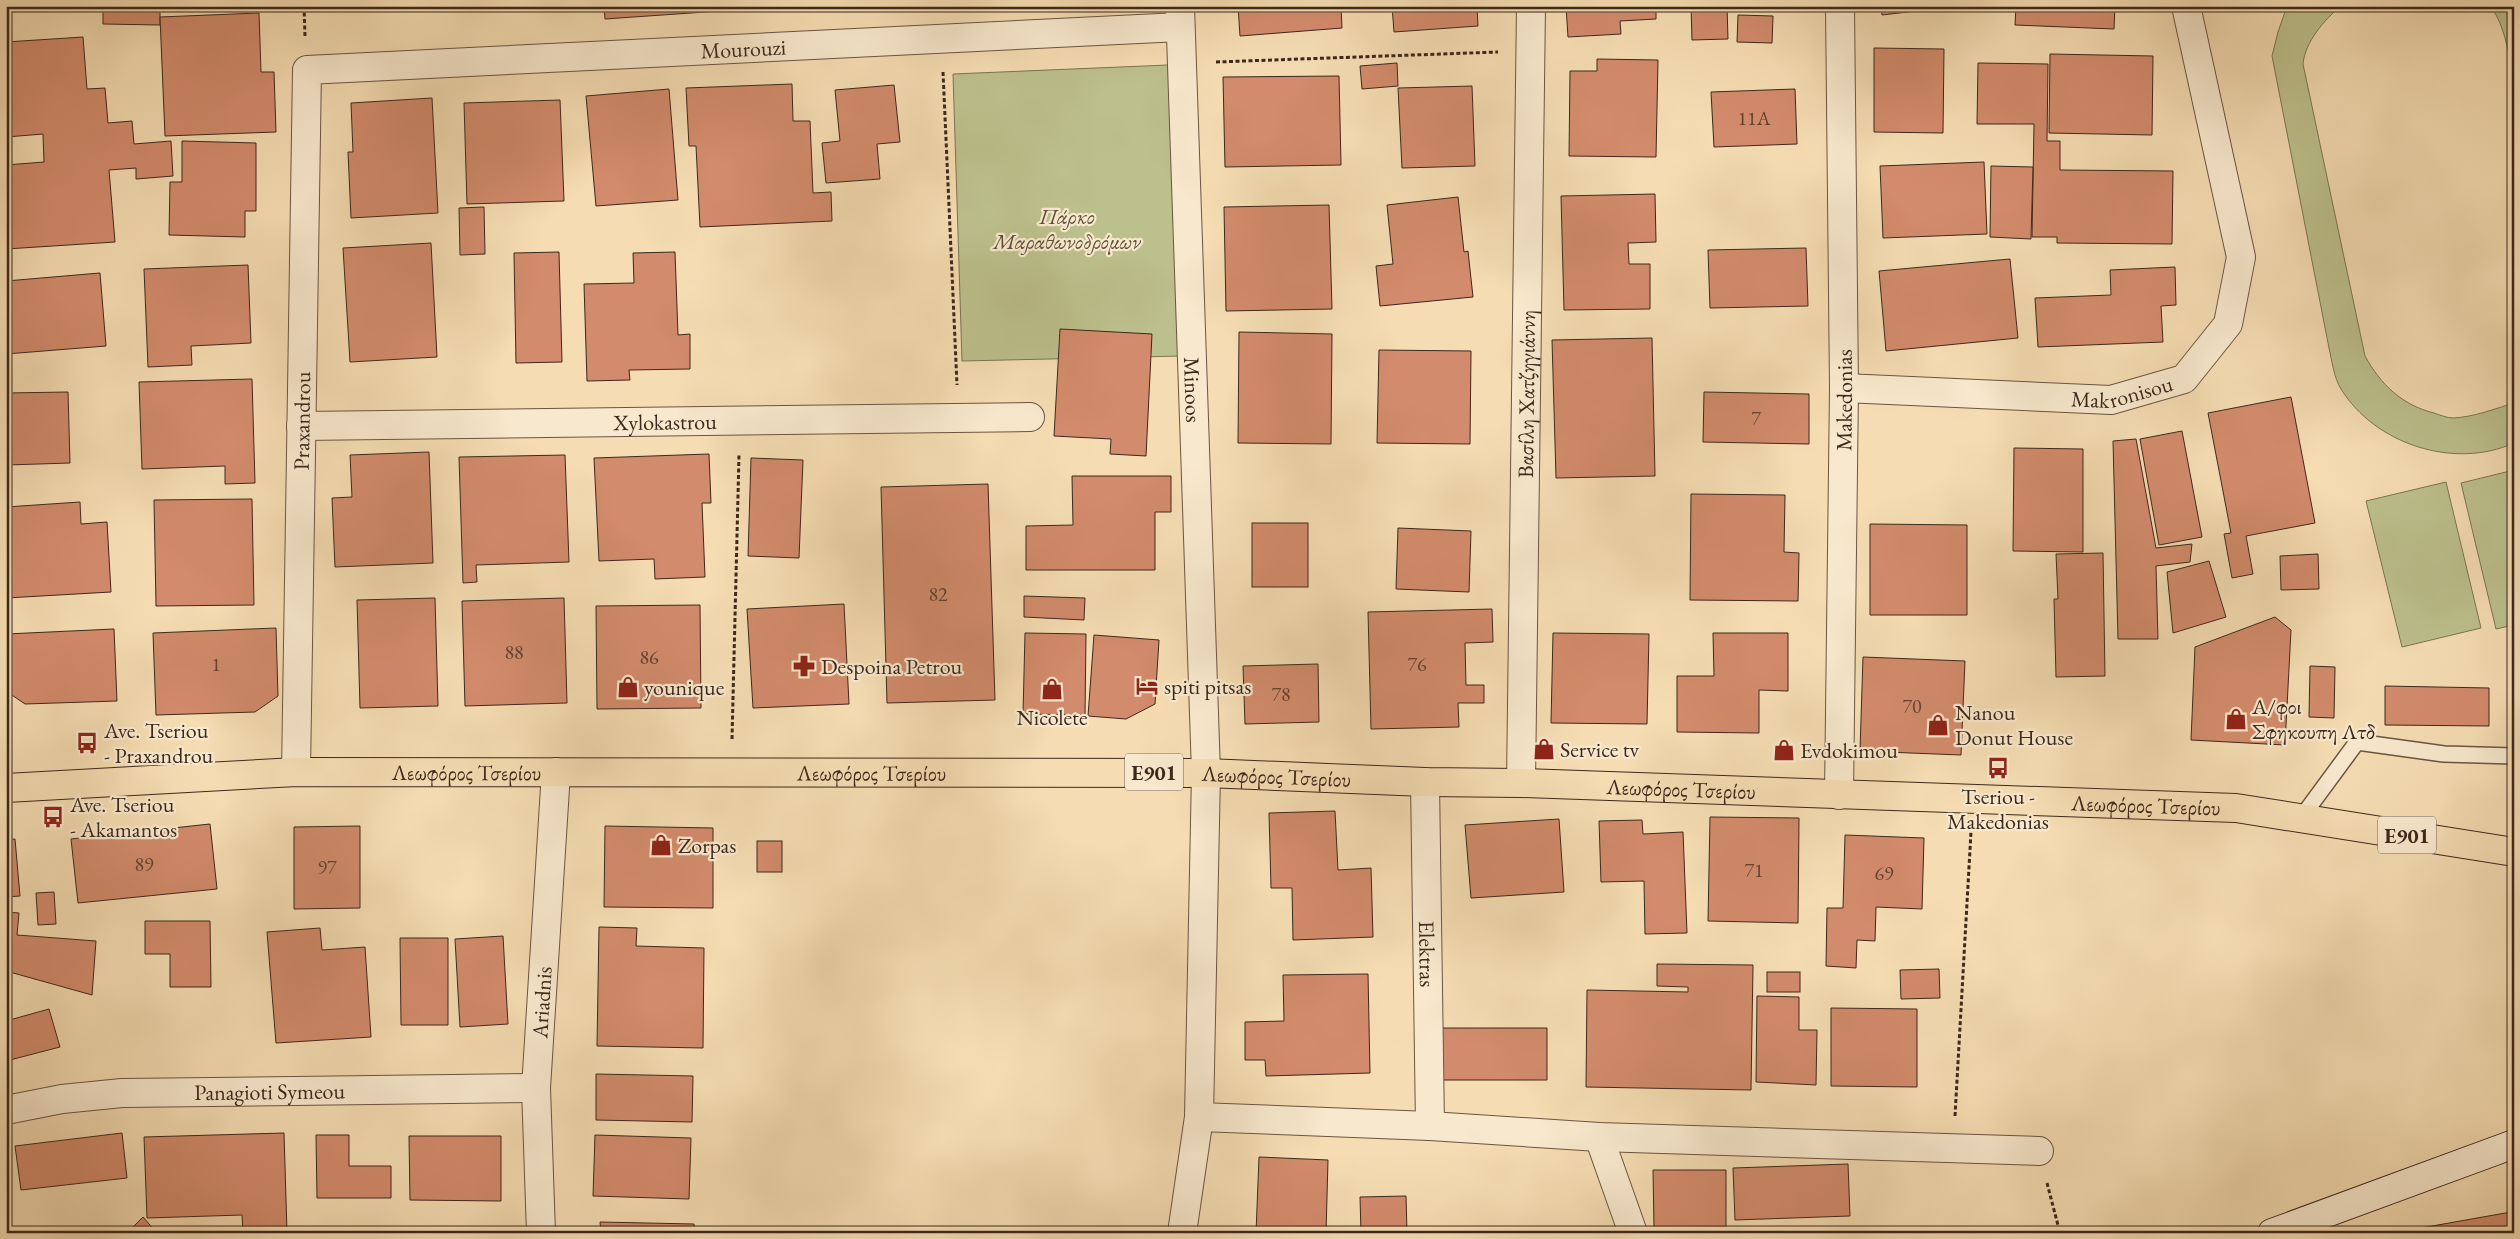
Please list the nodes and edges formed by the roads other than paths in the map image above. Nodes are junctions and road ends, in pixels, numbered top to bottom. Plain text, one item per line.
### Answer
1 (1531, 6) edge
2 (1840, 6) edge
3 (2186, 6) edge
4 (1180, 17) edge
5 (307, 70) joint
6 (1844, 388) junction
7 (1030, 417) dead end
8 (301, 426) junction
9 (2514, 756) edge
10 (296, 772) junction
11 (556, 772) junction
12 (1206, 772) junction
13 (1425, 782) junction
14 (1521, 783) junction
15 (6, 788) edge
16 (1840, 795) junction
17 (2301, 818) junction
18 (2514, 852) edge
19 (536, 1088) junction
20 (6, 1110) edge
21 (1200, 1116) junction
22 (1430, 1126) junction
23 (1599, 1137) junction
24 (2514, 1144) edge
25 (2039, 1151) road end
26 (541, 1233) edge
27 (1182, 1233) edge
28 (1633, 1233) edge
29 (2272, 1233) edge

1 - 14 street, Βασίλη Χατζηγιάννη
2 - 6 street, Makedonias
3 - 6 street, Makronisou
4 - 5 street, Mourouzi
4 - 12 street, Minoos
5 - 8 street, Praxandrou
6 - 16 street, Makedonias
7 - 8 street, Xylokastrou
8 - 10 street, Praxandrou
9 - 17 lane
10 - 11 main road, Λεωφόρος Τσερίου / E901
10 - 15 main road, Λεωφόρος Τσερίου / E901
11 - 12 main road, Λεωφόρος Τσερίου / E901
11 - 19 street, Ariadnis
12 - 13 main road, Λεωφόρος Τσερίου / E901
12 - 21 street, Minoos
13 - 14 main road, Λεωφόρος Τσερίου / E901
13 - 22 street, Elektras
14 - 16 main road, Λεωφόρος Τσερίου / E901
16 - 17 main road, Λεωφόρος Τσερίου / E901
17 - 18 main road, Λεωφόρος Τσερίου / E901
19 - 20 street, Panagioti Symeou
19 - 26 street, Ariadnis
21 - 22 street
21 - 27 street, Minoos
22 - 23 street
23 - 25 street
23 - 28 street
24 - 29 street

